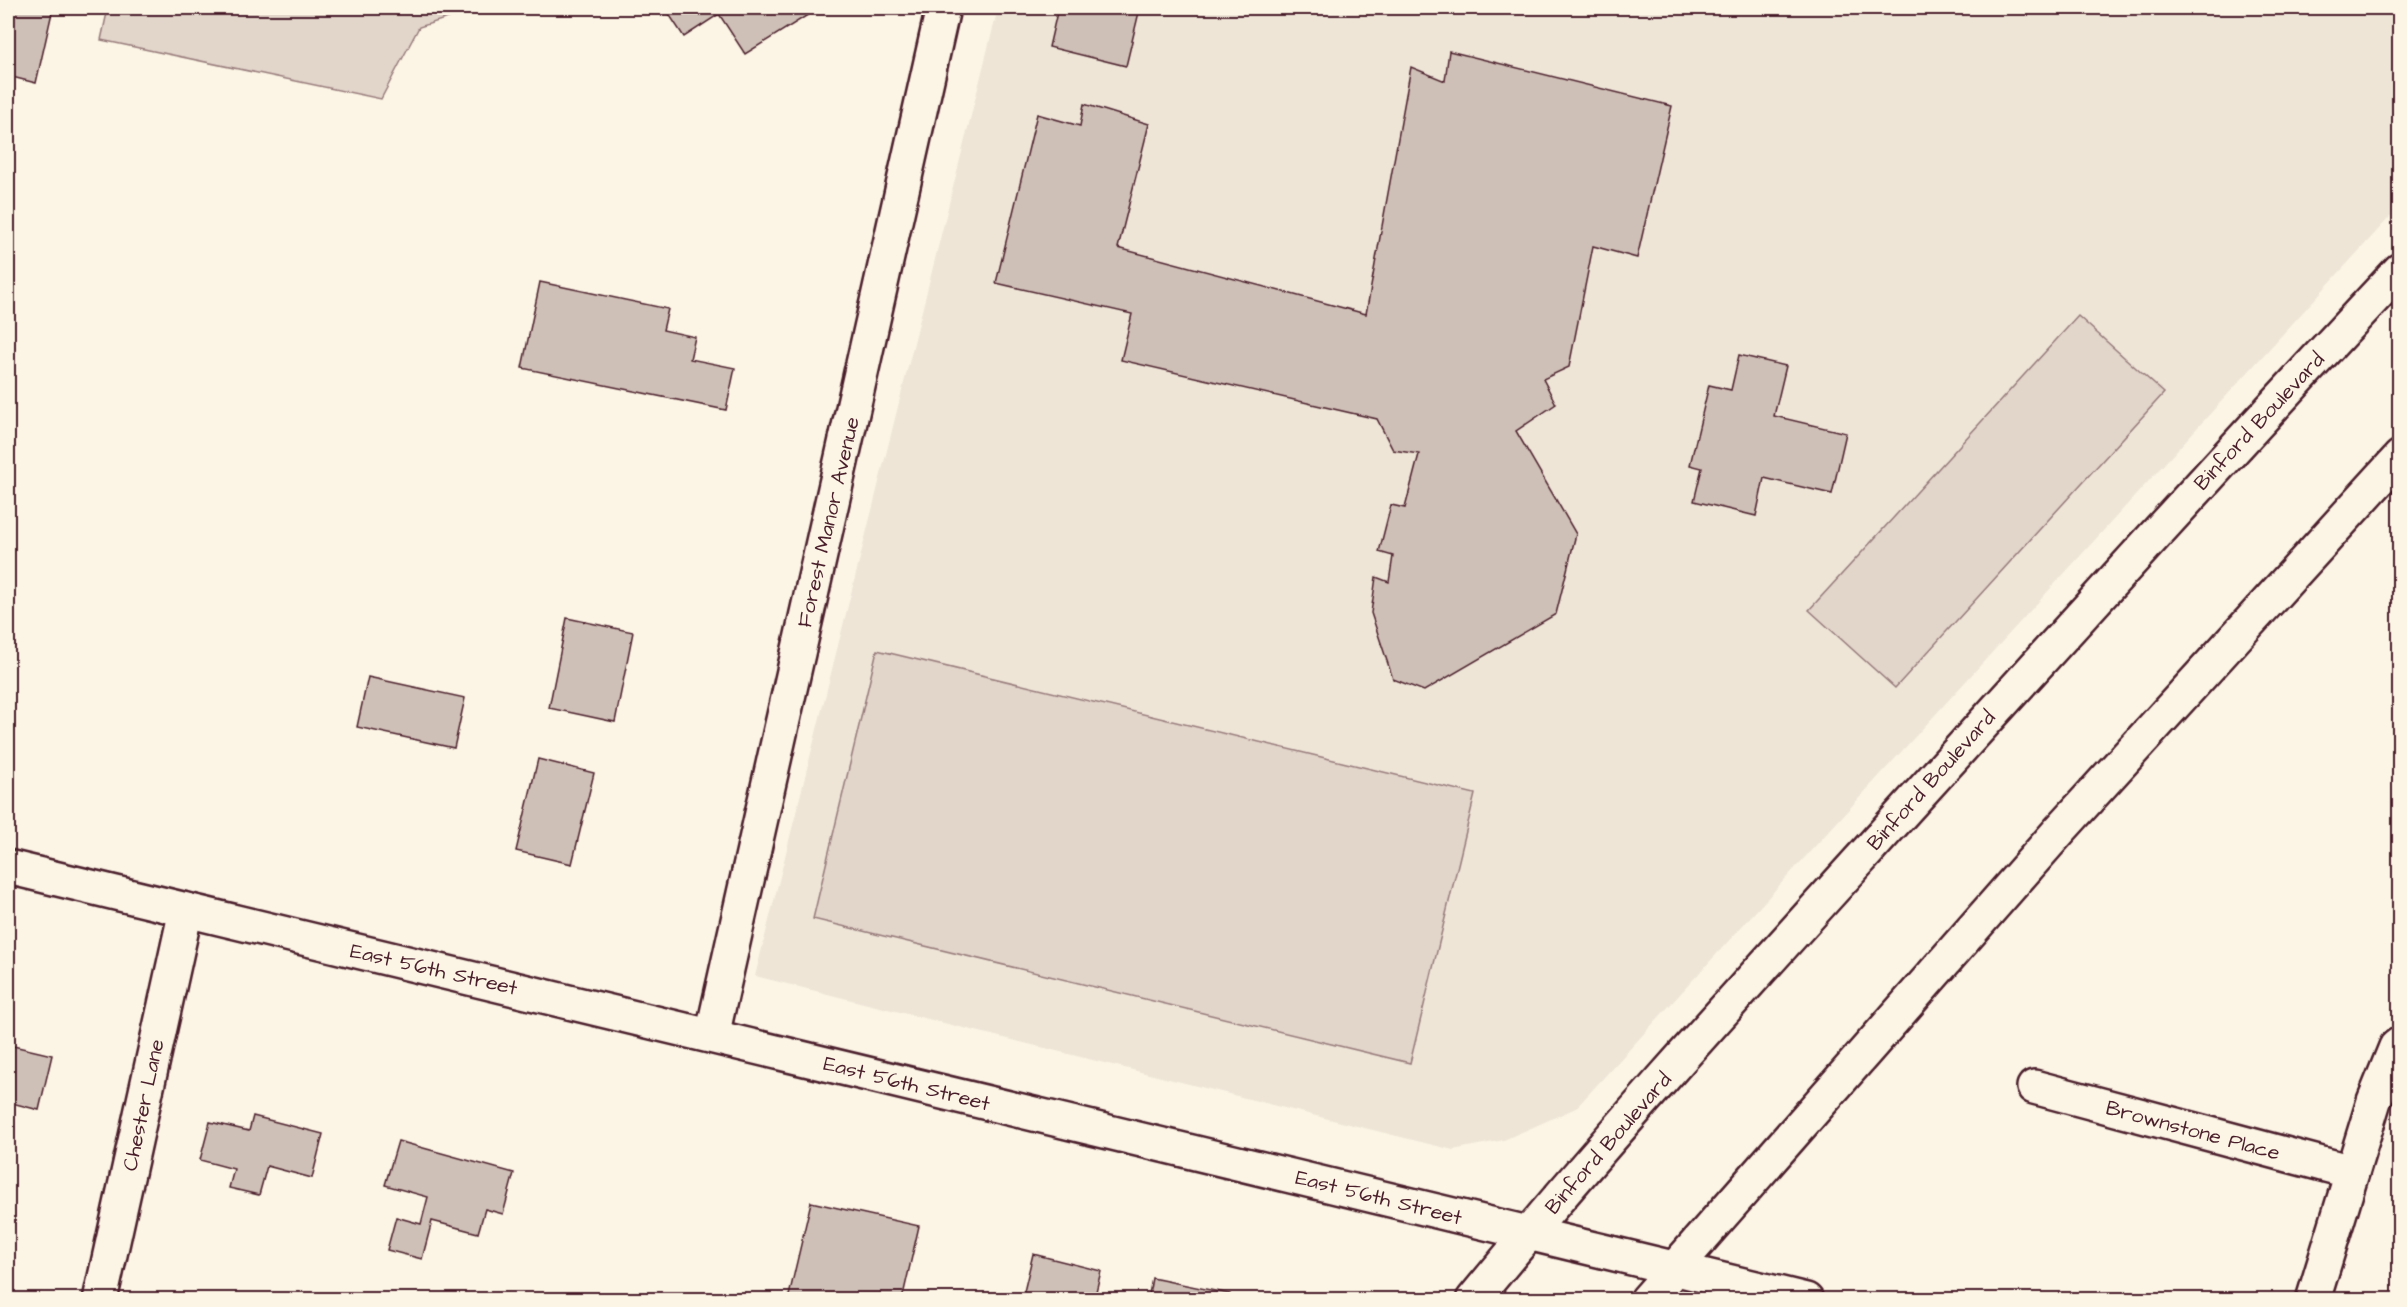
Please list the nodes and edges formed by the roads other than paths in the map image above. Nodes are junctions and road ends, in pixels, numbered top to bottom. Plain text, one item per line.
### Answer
1 (943, 8) edge
2 (2400, 270) edge
3 (2400, 457) edge
4 (8, 867) edge
5 (186, 910) junction
6 (712, 1036) junction
7 (2400, 1044) edge
8 (2034, 1087) dead end
9 (2352, 1172) junction
10 (1528, 1233) junction
11 (1673, 1268) junction
12 (100, 1299) edge
13 (1473, 1299) edge
14 (1647, 1299) edge
15 (1806, 1299) edge
16 (2313, 1299) edge

1 - 6 street, Forest Manor Avenue
2 - 10 street, Binford Boulevard
3 - 11 street
4 - 5 street, East 56th Street
5 - 6 street, East 56th Street
5 - 12 street, Chester Lane
6 - 10 street, East 56th Street
7 - 9 street
8 - 9 street, Brownstone Place
9 - 16 street
10 - 11 street, East 56th Street
10 - 13 street, Binford Boulevard
11 - 14 street
11 - 15 street, East 56th Street

